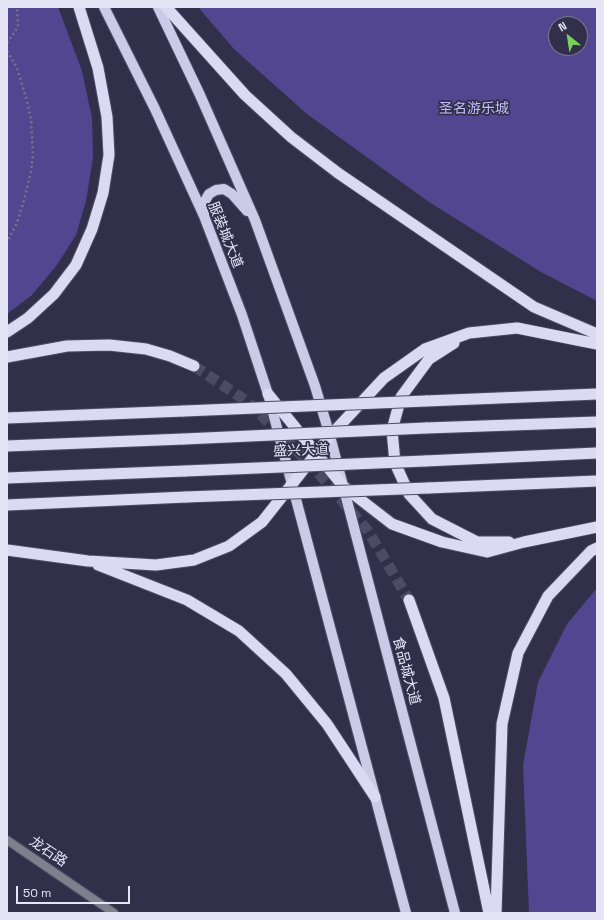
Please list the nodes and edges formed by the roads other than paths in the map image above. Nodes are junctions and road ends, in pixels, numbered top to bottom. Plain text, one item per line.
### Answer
1 (79, 7) edge
2 (104, 7) edge
3 (158, 7) edge
4 (166, 7) edge
5 (204, 216) junction
6 (255, 220) junction
7 (7, 332) edge
8 (470, 333) junction
9 (597, 334) edge
10 (597, 344) edge
11 (7, 357) edge
12 (194, 366) tunnel mouth
13 (268, 394) junction
14 (597, 394) edge
15 (7, 418) edge
16 (597, 422) edge
17 (330, 436) junction
18 (7, 446) edge
19 (317, 453) junction
20 (597, 453) edge
21 (7, 478) edge
22 (597, 481) edge
23 (292, 485) junction
24 (343, 486) junction
25 (7, 505) edge
26 (597, 528) edge
27 (524, 542) junction
28 (597, 548) edge
29 (7, 550) edge
30 (88, 561) junction
31 (409, 600) tunnel mouth
32 (375, 797) junction
33 (7, 840) edge
34 (114, 913) edge
35 (406, 913) edge
36 (455, 913) edge
37 (489, 913) edge
38 (496, 913) edge

1 - 7 highway
2 - 5 main road, 服装城大道
3 - 6 main road
4 - 9 highway
5 - 6 main road
5 - 13 main road, 服装城大道
6 - 17 main road
8 - 10 highway
8 - 17 highway
8 - 27 highway
11 - 12 highway
13 - 19 highway
13 - 23 main road, 服装城大道
14 - 15 highway, bridge
16 - 18 highway, 盛兴大道, bridge
17 - 19 highway
17 - 24 main road, 食品城大道
19 - 23 highway
19 - 24 highway
20 - 21 highway, 盛兴大道, bridge
22 - 25 highway, bridge
23 - 30 highway
23 - 32 main road
24 - 27 highway
24 - 36 main road, 食品城大道
26 - 27 highway
28 - 38 highway
29 - 30 highway
30 - 32 highway
31 - 37 highway
32 - 35 main road
33 - 34 street, 龙石路

